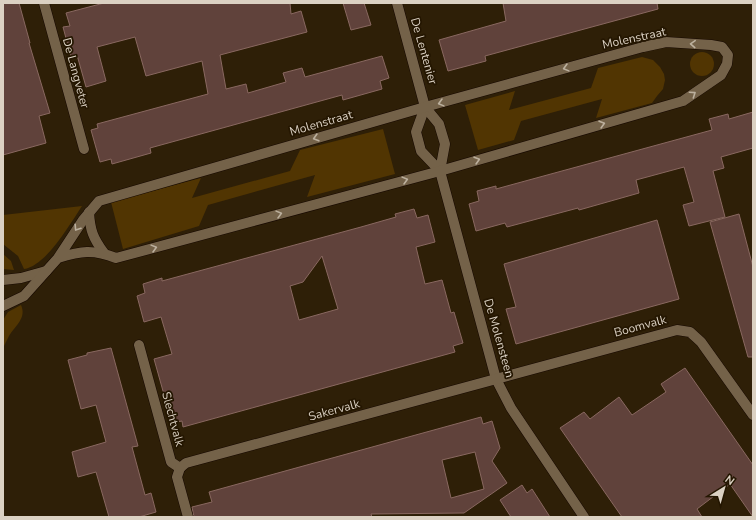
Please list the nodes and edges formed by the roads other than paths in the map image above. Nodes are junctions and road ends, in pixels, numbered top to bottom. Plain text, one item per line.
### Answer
1 (44, 3) edge
2 (396, 3) edge
3 (425, 107) junction
4 (84, 149) dead end
5 (440, 171) junction
6 (89, 212) junction
7 (104, 253) junction
8 (58, 258) junction
9 (46, 271) junction
10 (3, 280) edge
11 (3, 306) edge
12 (139, 345) dead end
13 (496, 379) junction
14 (753, 415) edge
15 (180, 468) junction
16 (188, 517) edge
17 (584, 517) edge

1 - 4 street, De Langveter
2 - 3 street, De Lentenier
3 - 5 street
3 - 5 street
5 -> 3 street, Molenstraat
3 -> 6 street, Molenstraat
7 -> 5 street, Molenstraat
5 - 13 street, De Molensteen
6 - 7 street
6 -> 8 street, Molenstraat
7 - 8 street, Molenstraat
8 - 9 street, Molenstraat
9 - 10 street
9 - 11 street, Molenstraat
12 - 15 street, Slechtvalk
13 - 14 street, Boomvalk
13 - 15 street, Sakervalk
13 - 17 street, De Molensteen
15 - 16 street

